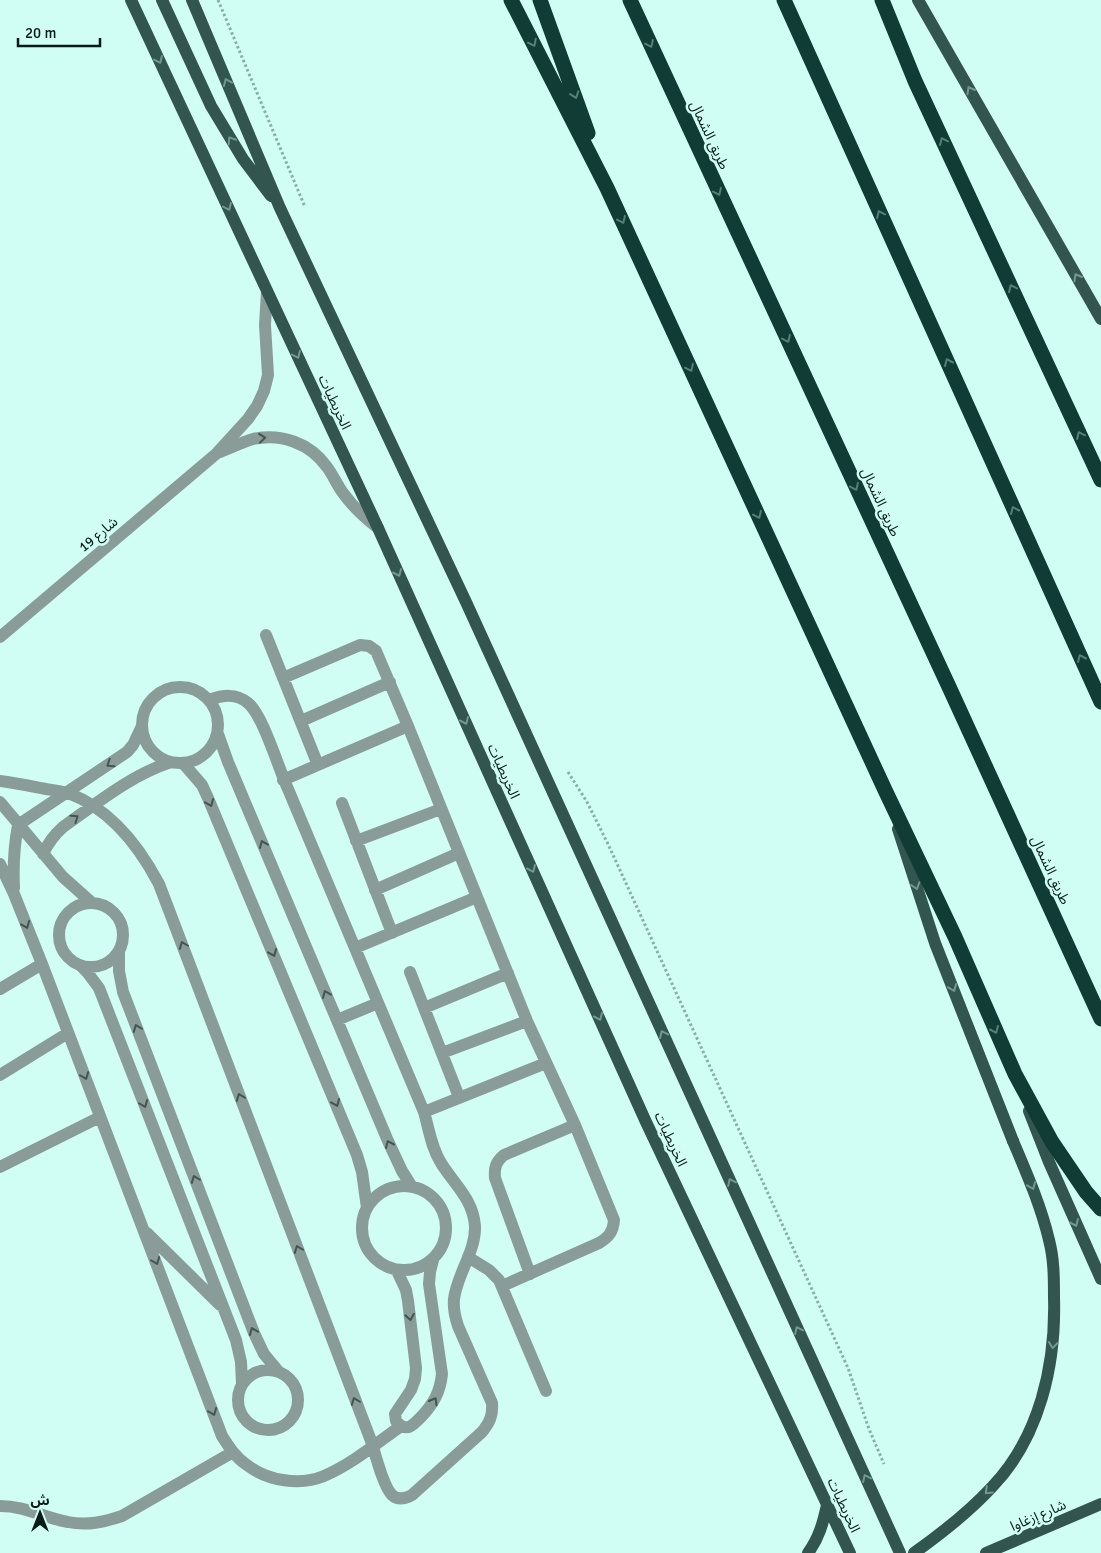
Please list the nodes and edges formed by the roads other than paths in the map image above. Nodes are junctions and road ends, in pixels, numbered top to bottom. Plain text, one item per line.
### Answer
1 (131, 0) edge
2 (162, 0) edge
3 (192, 0) edge
4 (511, 0) edge
5 (540, 0) edge
6 (630, 0) edge
7 (784, 0) edge
8 (882, 0) edge
9 (918, 0) edge
10 (607, 188) junction
11 (280, 208) junction
12 (267, 291) junction
13 (1101, 319) edge
14 (216, 454) junction
15 (1101, 480) edge
16 (378, 528) junction
17 (266, 635) dead end
18 (0, 637) edge
19 (283, 678) junction
20 (390, 682) junction
21 (209, 700) junction
22 (1101, 702) edge
23 (301, 721) junction
24 (408, 726) junction
25 (141, 728) junction
26 (218, 734) junction
27 (177, 763) junction
28 (318, 765) junction
29 (284, 780) junction
30 (0, 781) edge
31 (885, 790) junction
32 (68, 793) junction
33 (0, 802) edge
34 (342, 803) dead end
35 (92, 806) junction
36 (442, 809) junction
37 (18, 825) junction
38 (356, 841) junction
39 (459, 853) junction
40 (43, 854) junction
41 (0, 865) edge
42 (375, 890) junction
43 (14, 894) junction
44 (477, 897) junction
45 (91, 902) junction
46 (392, 933) junction
47 (355, 948) junction
48 (119, 951) junction
49 (42, 964) junction
50 (80, 966) junction
51 (410, 972) dead end
52 (508, 973) junction
53 (0, 989) edge
54 (378, 1003) junction
55 (424, 1008) junction
56 (1101, 1019) edge
57 (337, 1020) junction
58 (527, 1021) junction
59 (68, 1033) junction
60 (442, 1053) junction
61 (546, 1063) junction
62 (1015, 1074) junction
63 (0, 1075) edge
64 (460, 1097) junction
65 (424, 1112) junction
66 (100, 1117) junction
67 (575, 1125) junction
68 (0, 1167) edge
69 (412, 1187) junction
70 (367, 1208) junction
71 (1101, 1209) edge
72 (144, 1229) junction
73 (468, 1257) junction
74 (433, 1260) junction
75 (397, 1270) junction
76 (530, 1274) junction
77 (1101, 1279) edge
78 (502, 1286) junction
79 (224, 1309) junction
80 (279, 1372) junction
81 (242, 1384) junction
82 (546, 1392) dead end
83 (401, 1426) junction
84 (372, 1446) junction
85 (233, 1452) junction
86 (1101, 1504) edge
87 (827, 1505) junction
88 (0, 1506) edge
89 (808, 1553) edge
90 (850, 1553) edge
91 (900, 1553) edge
92 (914, 1553) edge
93 (986, 1553) edge

1 -> 12 main road, الخريطيات
11 -> 2 main road
11 -> 3 main road
4 -> 10 highway
5 -> 10 highway
6 -> 56 highway, طريق الشمال
22 -> 7 highway
15 -> 8 highway
13 -> 9 main road
10 -> 31 highway
91 -> 11 main road
12 - 14 street, شارع 19
12 -> 16 main road, الخريطيات
14 -> 16 street, شارع 19
14 - 18 street, شارع 19
16 -> 87 main road, الخريطيات
17 - 19 street
19 - 20 street
19 - 23 street
20 - 23 street
20 - 24 street
21 - 25 street
21 - 26 street
21 - 29 street
23 - 28 street
24 - 28 street
24 - 36 street
25 - 27 street
25 -> 32 street
26 - 27 street
57 -> 26 street
27 - 35 street
27 -> 70 street
28 - 29 street
29 - 47 street
30 - 32 street
31 -> 62 highway
31 -> 92 main road, bridge
32 - 35 street
32 - 37 street
33 - 37 street
34 - 38 street
40 -> 35 street
84 -> 35 street
36 - 38 street
36 - 39 street
37 - 40 street
37 - 43 street
38 - 42 street
39 - 42 street
39 - 44 street
40 - 45 street
41 - 43 street
42 - 46 street
43 -> 49 street
44 - 46 street
44 - 52 street
45 - 48 street
45 - 50 street
46 - 47 street
47 - 54 street
48 - 50 street
80 -> 48 street
49 - 53 street
49 - 59 street
50 -> 79 street
51 - 55 street
52 - 55 street
52 - 58 street
54 - 57 street
54 - 65 street
55 - 60 street
69 -> 57 street
58 - 60 street
58 - 61 street
59 - 63 street
59 -> 66 street
60 - 64 street
61 - 64 street
61 - 67 street
62 - 71 highway
62 -> 77 main road
64 - 65 street
65 - 73 street
66 - 68 street
66 - 72 street
67 - 76 street
67 - 76 street
69 - 70 street
69 - 74 street
70 - 75 street
72 - 79 street
72 -> 85 street
73 - 78 street
73 - 84 street
74 - 75 street
83 -> 74 street
75 -> 83 street
76 - 78 street
78 - 82 street
79 - 81 street
80 - 81 street
80 - 81 street
83 - 84 street
84 - 85 street
85 - 88 street
86 - 93 main road, شارع إزغاوا
87 - 89 main road
87 - 90 main road, الخريطيات

